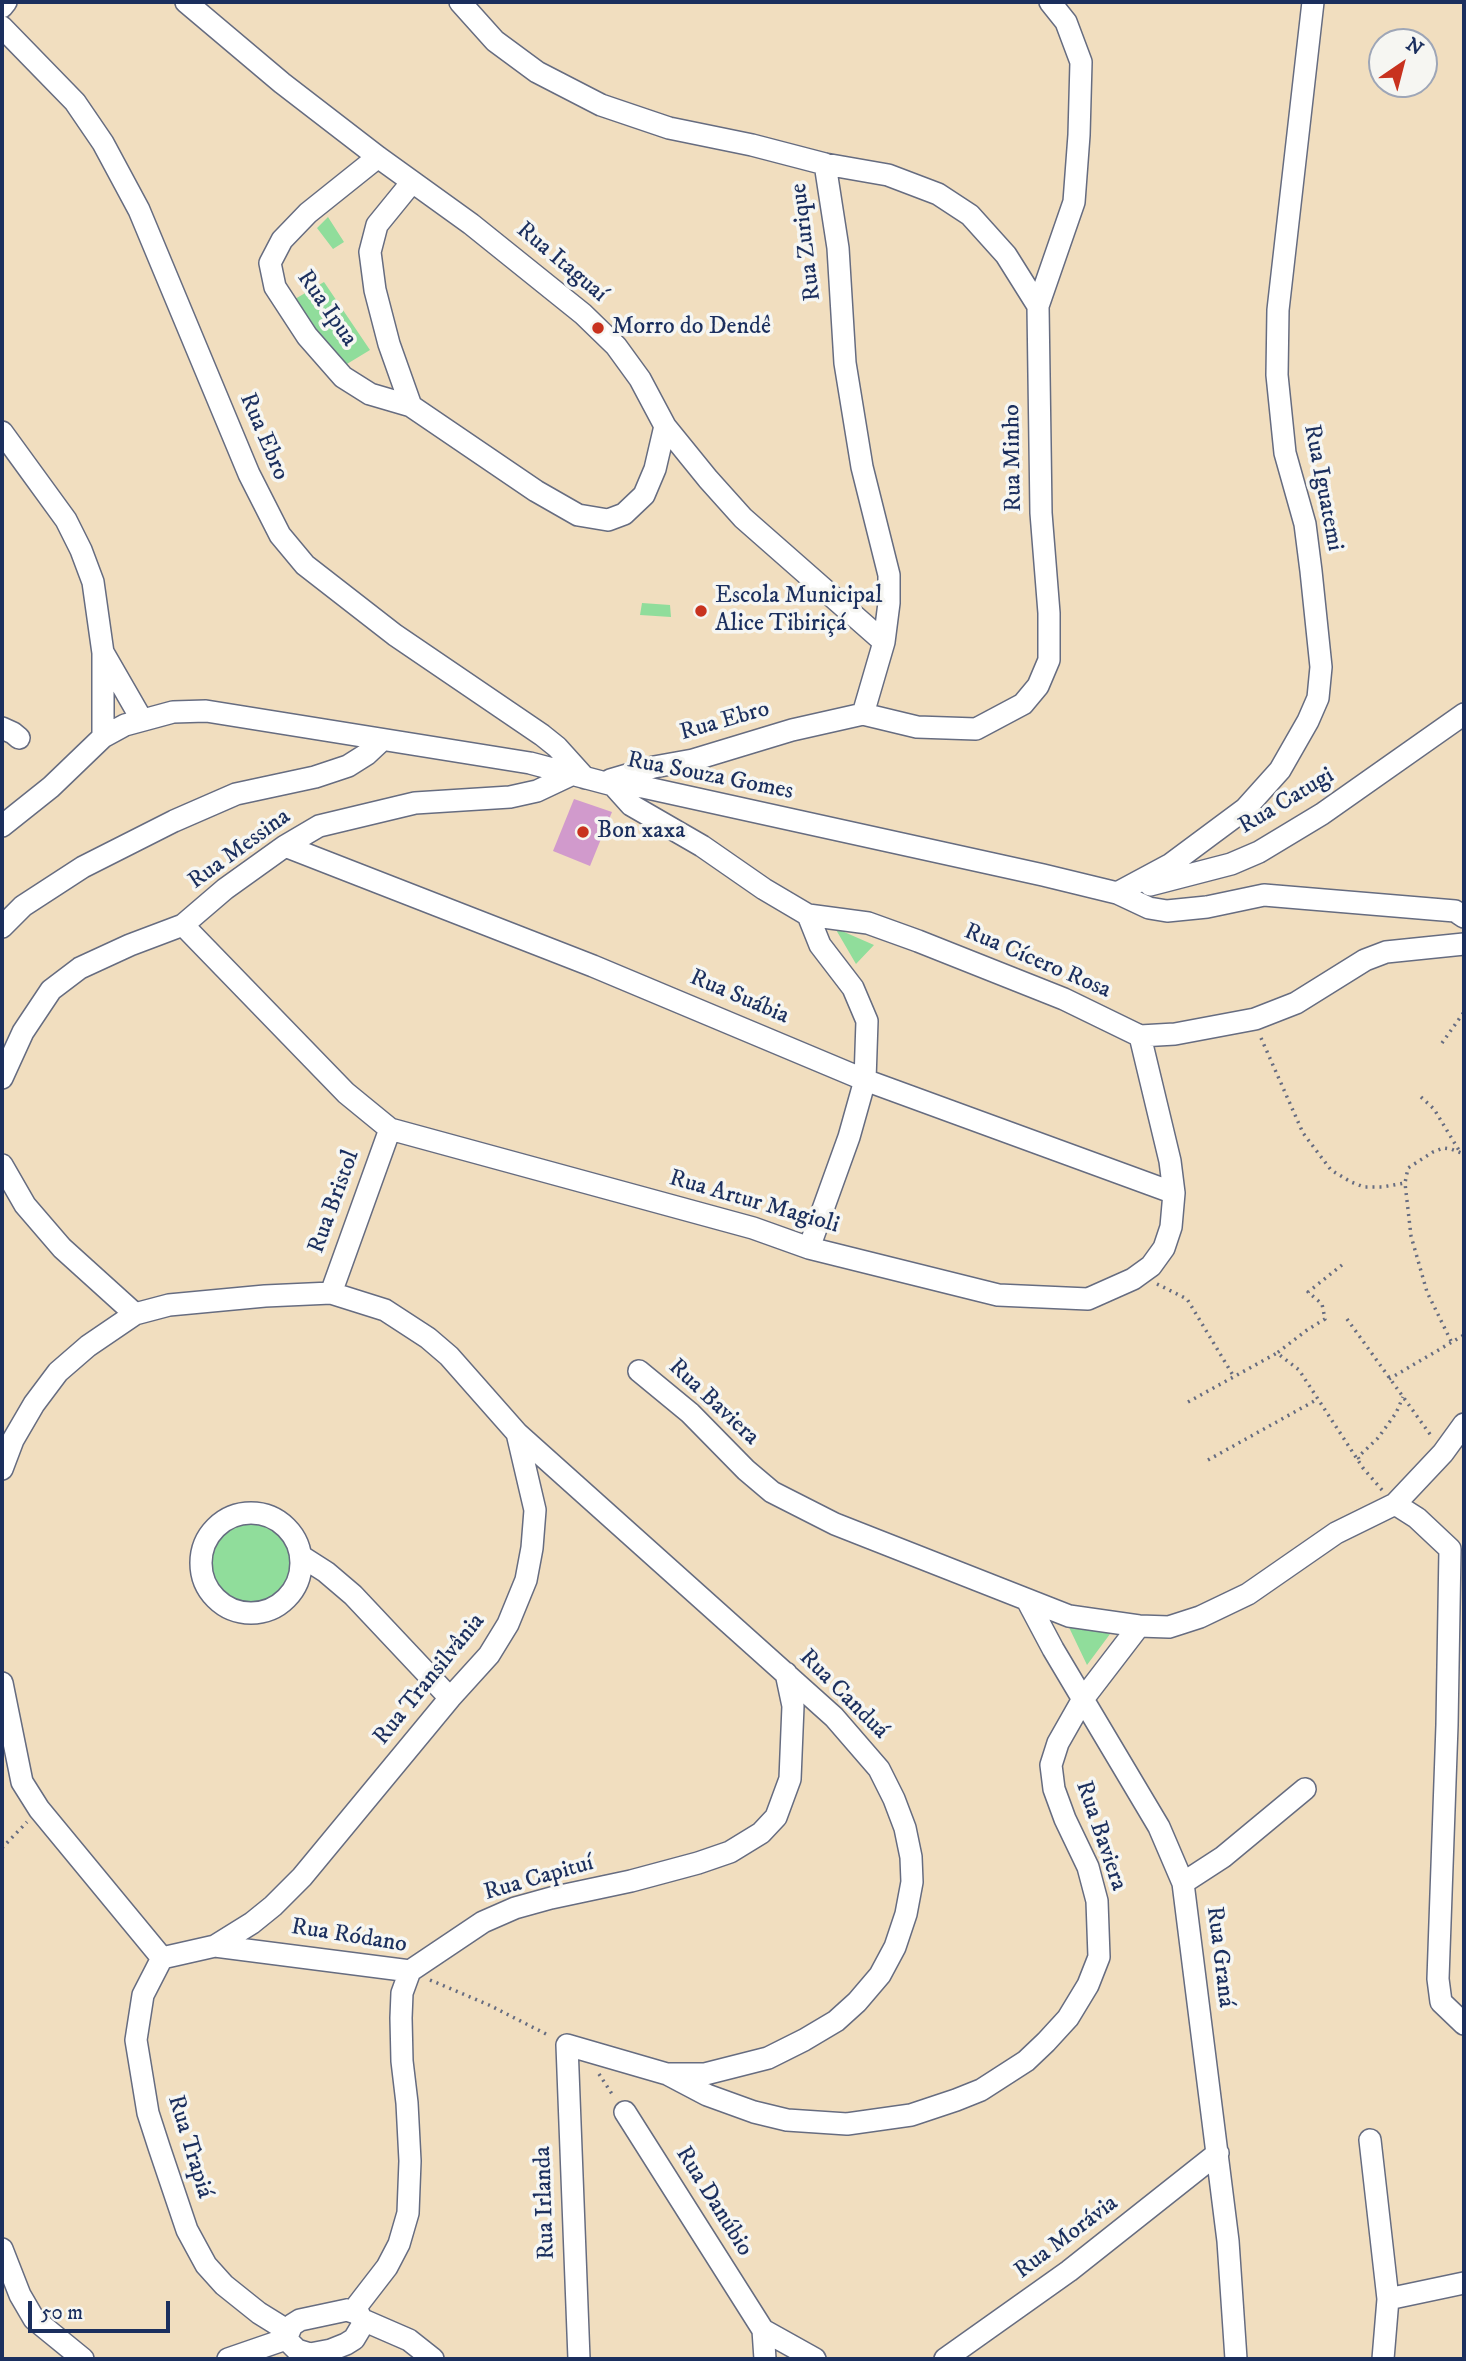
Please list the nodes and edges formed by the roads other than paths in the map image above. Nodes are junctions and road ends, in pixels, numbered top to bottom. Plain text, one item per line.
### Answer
1 (6, 2) edge
2 (186, 2) edge
3 (460, 2) edge
4 (1050, 2) edge
5 (1313, 2) edge
6 (2, 7) edge
7 (2, 27) edge
8 (377, 157) junction
9 (825, 164) junction
10 (412, 182) junction
11 (1038, 306) junction
12 (411, 406) junction
13 (665, 426) junction
14 (2, 432) edge
15 (884, 642) junction
16 (103, 653) junction
17 (863, 714) junction
18 (1464, 714) edge
19 (142, 720) junction
20 (103, 737) junction
21 (382, 740) junction
22 (593, 780) junction
23 (2, 825) edge
24 (285, 846) junction
25 (1117, 893) junction
26 (808, 915) junction
27 (1464, 917) edge
28 (183, 925) junction
29 (2, 927) edge
30 (1464, 944) edge
31 (1140, 1036) junction
32 (2, 1078) edge
33 (865, 1080) junction
34 (390, 1129) junction
35 (2, 1164) edge
36 (1174, 1193) junction
37 (809, 1248) junction
38 (331, 1293) junction
39 (135, 1314) junction
40 (639, 1371) dead end
41 (1464, 1424) edge
42 (517, 1433) junction
43 (2, 1469) edge
44 (1395, 1504) junction
45 (301, 1556) junction
46 (1027, 1600) junction
47 (1139, 1626) junction
48 (786, 1673) junction
49 (2, 1683) edge
50 (450, 1698) junction
51 (1083, 1699) junction
52 (12, 1784) edge
53 (1305, 1789) dead end
54 (1183, 1884) junction
55 (215, 1946) junction
56 (162, 1958) junction
57 (410, 1971) junction
58 (1464, 2024) edge
59 (575, 2049) joint
60 (667, 2074) junction
61 (625, 2112) road end
62 (1370, 2140) dead end
63 (1218, 2153) junction
64 (2, 2249) edge
65 (1464, 2283) edge
66 (1388, 2299) junction
67 (363, 2320) junction
68 (763, 2330) junction
69 (293, 2342) edge
70 (342, 2353) edge
71 (83, 2359) edge
72 (228, 2359) edge
73 (433, 2359) edge
74 (579, 2359) edge
75 (765, 2359) edge
76 (815, 2359) edge
77 (945, 2359) edge
78 (1236, 2359) edge
79 (1383, 2359) edge

1 - 6 street
2 - 8 street, Rua Itaguaí
3 - 9 street, Rua Zurique
4 - 11 street
5 - 25 street, Rua Iguatemi
7 - 22 street, Rua Ebro
8 - 10 street, Rua Itaguaí
8 - 12 street, Rua Ipua
9 - 11 street
9 - 15 street, Rua Zurique
10 - 12 street, Rua Ipua
10 - 13 street, Rua Itaguaí
11 - 17 street, Rua Minho
12 - 13 street, Rua Ipua
13 - 15 street, Rua Itaguaí
14 - 16 street
15 - 17 street, Rua Zurique
16 - 19 street
16 - 20 street
17 - 22 street, Rua Ebro
18 - 25 street, Rua Catugi
19 - 20 street, Rua Souza Gomes
19 - 21 street, Rua Souza Gomes
20 - 23 street, Rua Souza Gomes
21 - 22 street, Rua Souza Gomes
21 - 29 street
22 - 24 street, Rua Messina
22 - 25 street, Rua Souza Gomes
22 - 26 street, Rua Cícero Rosa
24 - 28 street, Rua Messina
24 - 33 street, Rua Suábia
25 - 27 street, Rua Souza Gomes
26 - 31 street, Rua Cícero Rosa
26 - 33 street
28 - 32 street, Rua Messina
28 - 34 street, Rua Artur Magioli
30 - 31 street, Rua Cícero Rosa
31 - 36 street, Rua Artur Magioli
33 - 36 street, Rua Suábia
33 - 37 street
34 - 37 street, Rua Artur Magioli
34 - 38 street, Rua Bristol
35 - 39 street
36 - 37 street, Rua Artur Magioli
38 - 39 street, Rua Transilvânia
38 - 42 street, Rua Transilvânia
39 - 43 street, Rua Transilvânia
40 - 46 street, Rua Baviera
41 - 44 street
42 - 48 street, Rua Canduá
42 - 50 street, Rua Transilvânia
44 - 47 street, Rua Baviera
44 - 58 street
45 - 45 street
45 - 50 street
46 - 47 street, Rua Baviera
46 - 51 street, Rua Graná
47 - 51 street, Rua Baviera
48 - 57 street, Rua Capituí
48 - 60 street, Rua Canduá
49 - 52 street
50 - 55 street, Rua Transilvânia
51 - 54 street, Rua Graná
51 - 60 street, Rua Baviera
52 - 56 street
53 - 54 street
54 - 63 street, Rua Graná
55 - 56 street, Rua Transilvânia
55 - 57 street, Rua Ródano
56 - 69 street, Rua Trapiá
57 - 67 street
59 - 60 street, Rua Canduá
59 - 74 street, Rua Irlanda
61 - 68 street, Rua Danúbio
62 - 66 street
63 - 77 street, Rua Morávia
63 - 78 street, Rua Graná
64 - 71 street
65 - 66 street
66 - 79 street
67 - 69 street
67 - 70 street
67 - 73 street
68 - 75 street
68 - 76 street, Rua Danúbio
69 - 70 street
69 - 72 street

